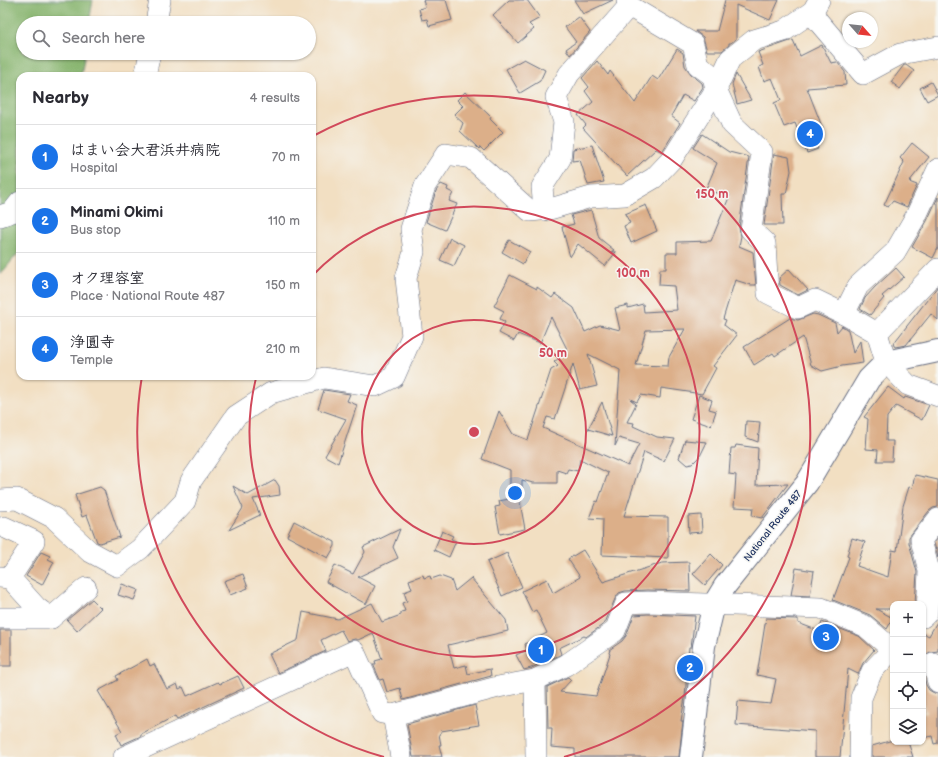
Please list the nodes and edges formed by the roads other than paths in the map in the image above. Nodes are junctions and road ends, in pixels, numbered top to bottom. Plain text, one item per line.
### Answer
1 (160, 0) edge
2 (628, 3) edge
3 (816, 5) edge
4 (157, 16) edge
5 (938, 47) edge
6 (148, 60) edge
7 (146, 72) edge
8 (716, 89) junction
9 (938, 169) edge
10 (16, 207) edge
11 (544, 210) junction
12 (0, 216) edge
13 (938, 269) edge
14 (844, 314) junction
15 (877, 333) junction
16 (938, 351) edge
17 (886, 362) junction
18 (938, 396) edge
19 (0, 500) edge
20 (938, 519) edge
21 (4, 527) dead end
22 (5, 577) edge
23 (86, 588) dead end
24 (714, 604) junction
25 (926, 614) edge
26 (0, 618) edge
27 (51, 618) junction
28 (890, 647) edge
29 (890, 652) edge
30 (535, 680) junction
31 (392, 715) junction
32 (124, 757) edge
33 (401, 757) edge
34 (536, 757) edge
35 (691, 757) edge
36 (860, 757) edge

1 - 4 street
2 - 8 street
2 - 11 street
3 - 5 street
3 - 8 street
6 - 7 street
8 - 11 street
8 - 14 street
9 - 14 street
10 - 12 street
11 - 19 street
13 - 15 street
14 - 15 street
15 - 17 street
16 - 17 highway
17 - 18 street
17 - 24 highway, National Route 487
20 - 25 street
21 - 22 street
22 - 27 street
23 - 27 street
24 - 28 street
24 - 30 street
24 - 35 highway, National Route 487
26 - 27 street
29 - 36 street
30 - 31 street
30 - 34 street
31 - 32 street
31 - 33 street

